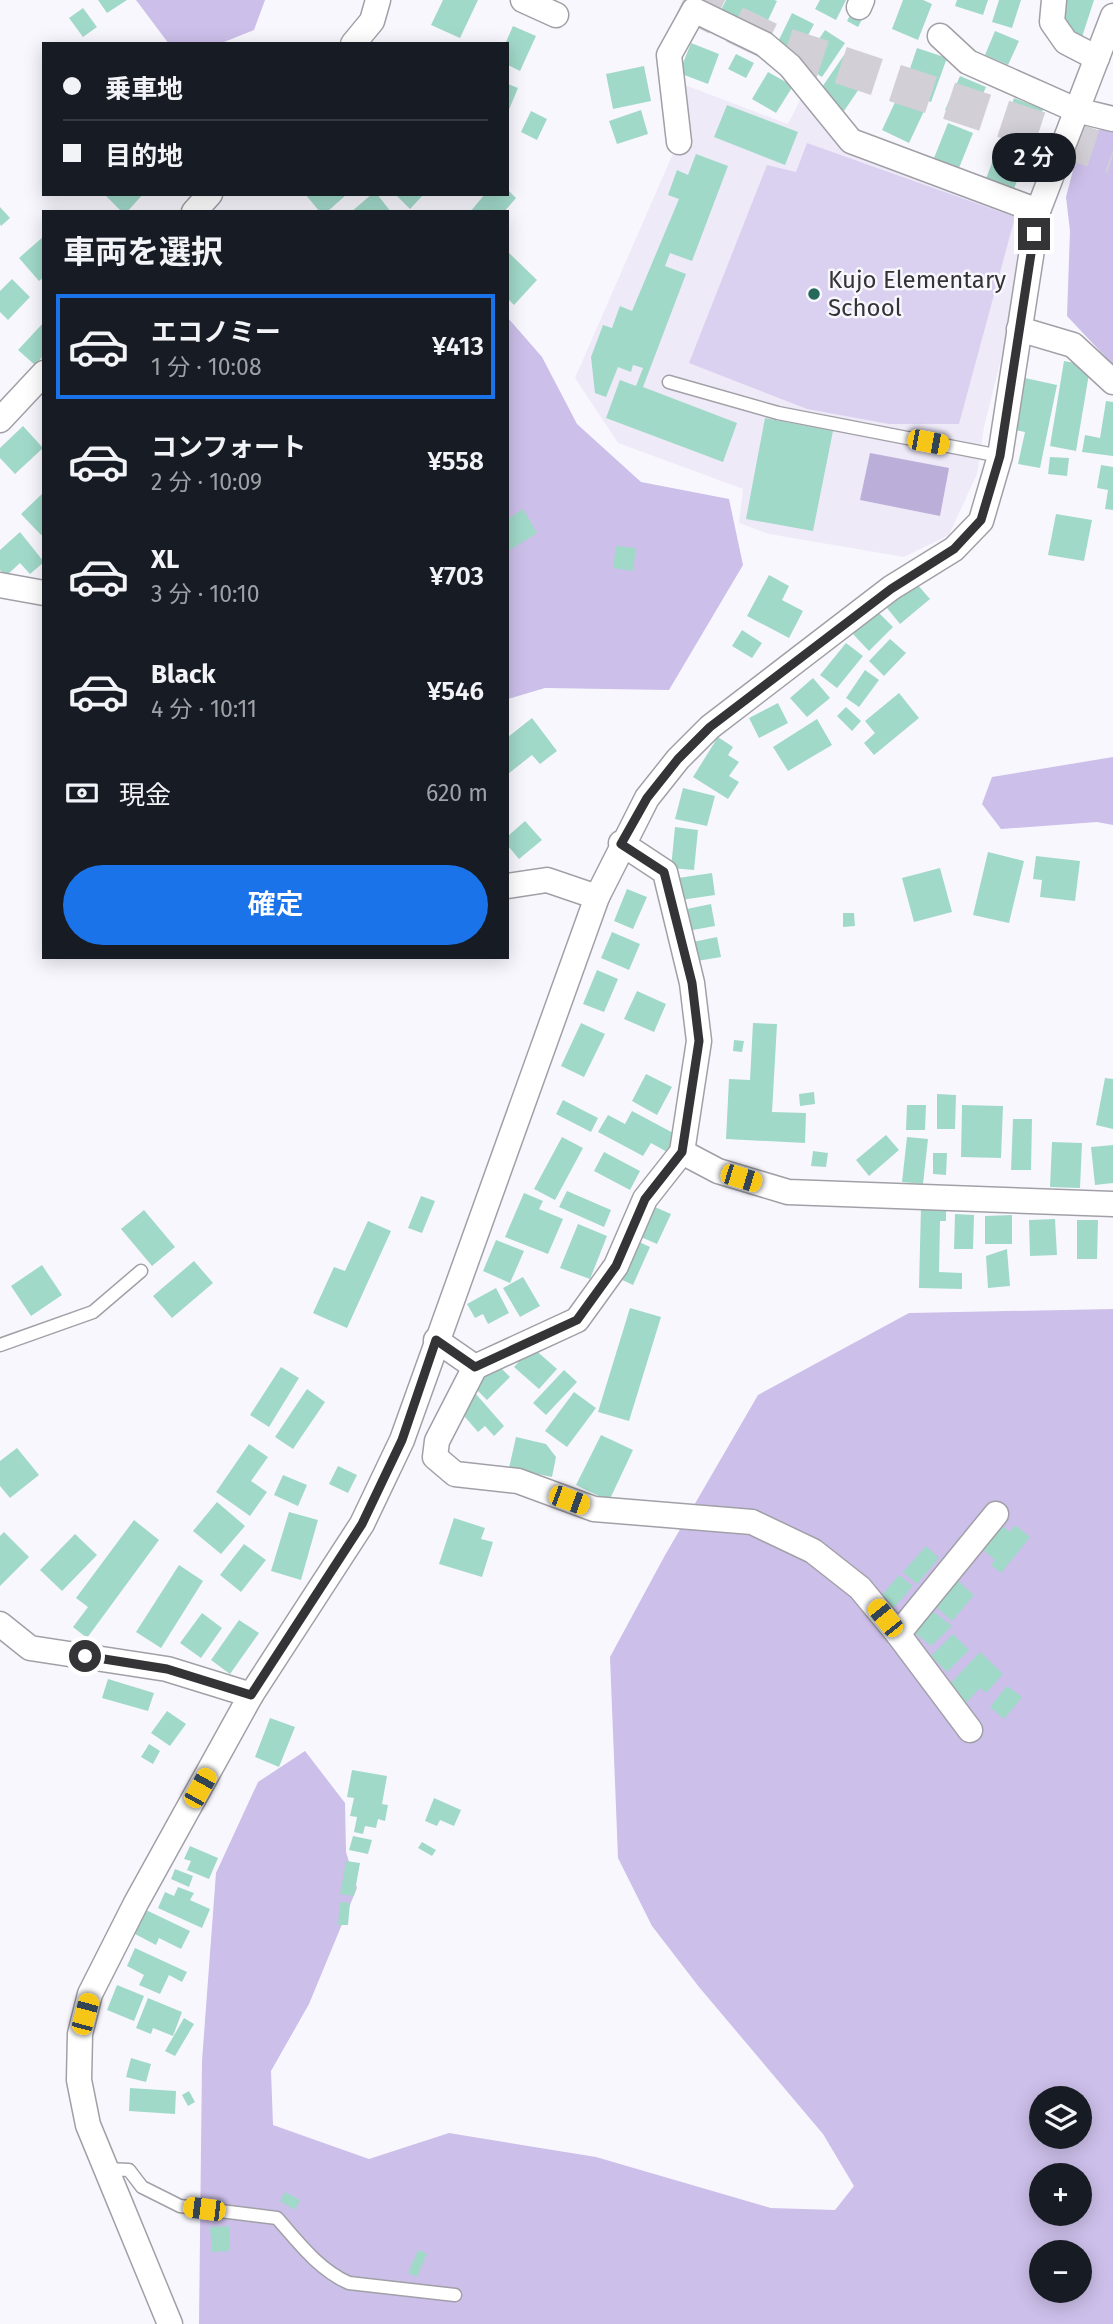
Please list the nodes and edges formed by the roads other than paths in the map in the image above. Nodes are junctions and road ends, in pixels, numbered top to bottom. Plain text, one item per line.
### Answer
1 (378, 0) edge
2 (523, 0) edge
3 (1054, 0) edge
4 (699, 5) edge
5 (556, 15) dead end
6 (1113, 16) edge
7 (940, 36) dead end
8 (355, 42) edge
9 (1097, 58) junction
10 (1076, 110) junction
11 (1113, 119) edge
12 (678, 142) dead end
13 (208, 196) edge
14 (196, 210) edge
15 (1038, 211) junction
16 (1019, 329) junction
17 (42, 375) edge
18 (669, 382) dead end
19 (1113, 382) edge
20 (0, 420) edge
21 (1000, 456) junction
22 (0, 585) edge
23 (42, 593) edge
24 (621, 844) junction
25 (509, 886) edge
26 (597, 897) junction
27 (682, 1152) junction
28 (1113, 1203) edge
29 (141, 1271) dead end
30 (436, 1340) junction
31 (0, 1345) edge
32 (475, 1367) junction
33 (996, 1514) dead end
34 (0, 1624) edge
35 (898, 1634) junction
36 (251, 1695) junction
37 (970, 1730) dead end
38 (105, 2169) junction
39 (455, 2295) dead end
40 (170, 2324) edge

1 - 8 street
2 - 5 street
3 - 9 street
4 - 12 street
4 - 15 street
6 - 9 street
7 - 10 street
9 - 10 street
10 - 11 street
10 - 15 street
13 - 14 street
15 - 16 street
16 - 19 street
16 - 21 street
17 - 20 street
18 - 21 lane
21 - 24 street
22 - 23 street
24 - 26 street
24 - 27 street
25 - 26 street
26 - 30 street
27 - 28 street
27 - 32 street
29 - 31 lane
30 - 32 street
30 - 36 street
32 - 35 street
33 - 35 street
34 - 36 street
35 - 37 street
36 - 38 street
38 - 39 lane
38 - 40 street

